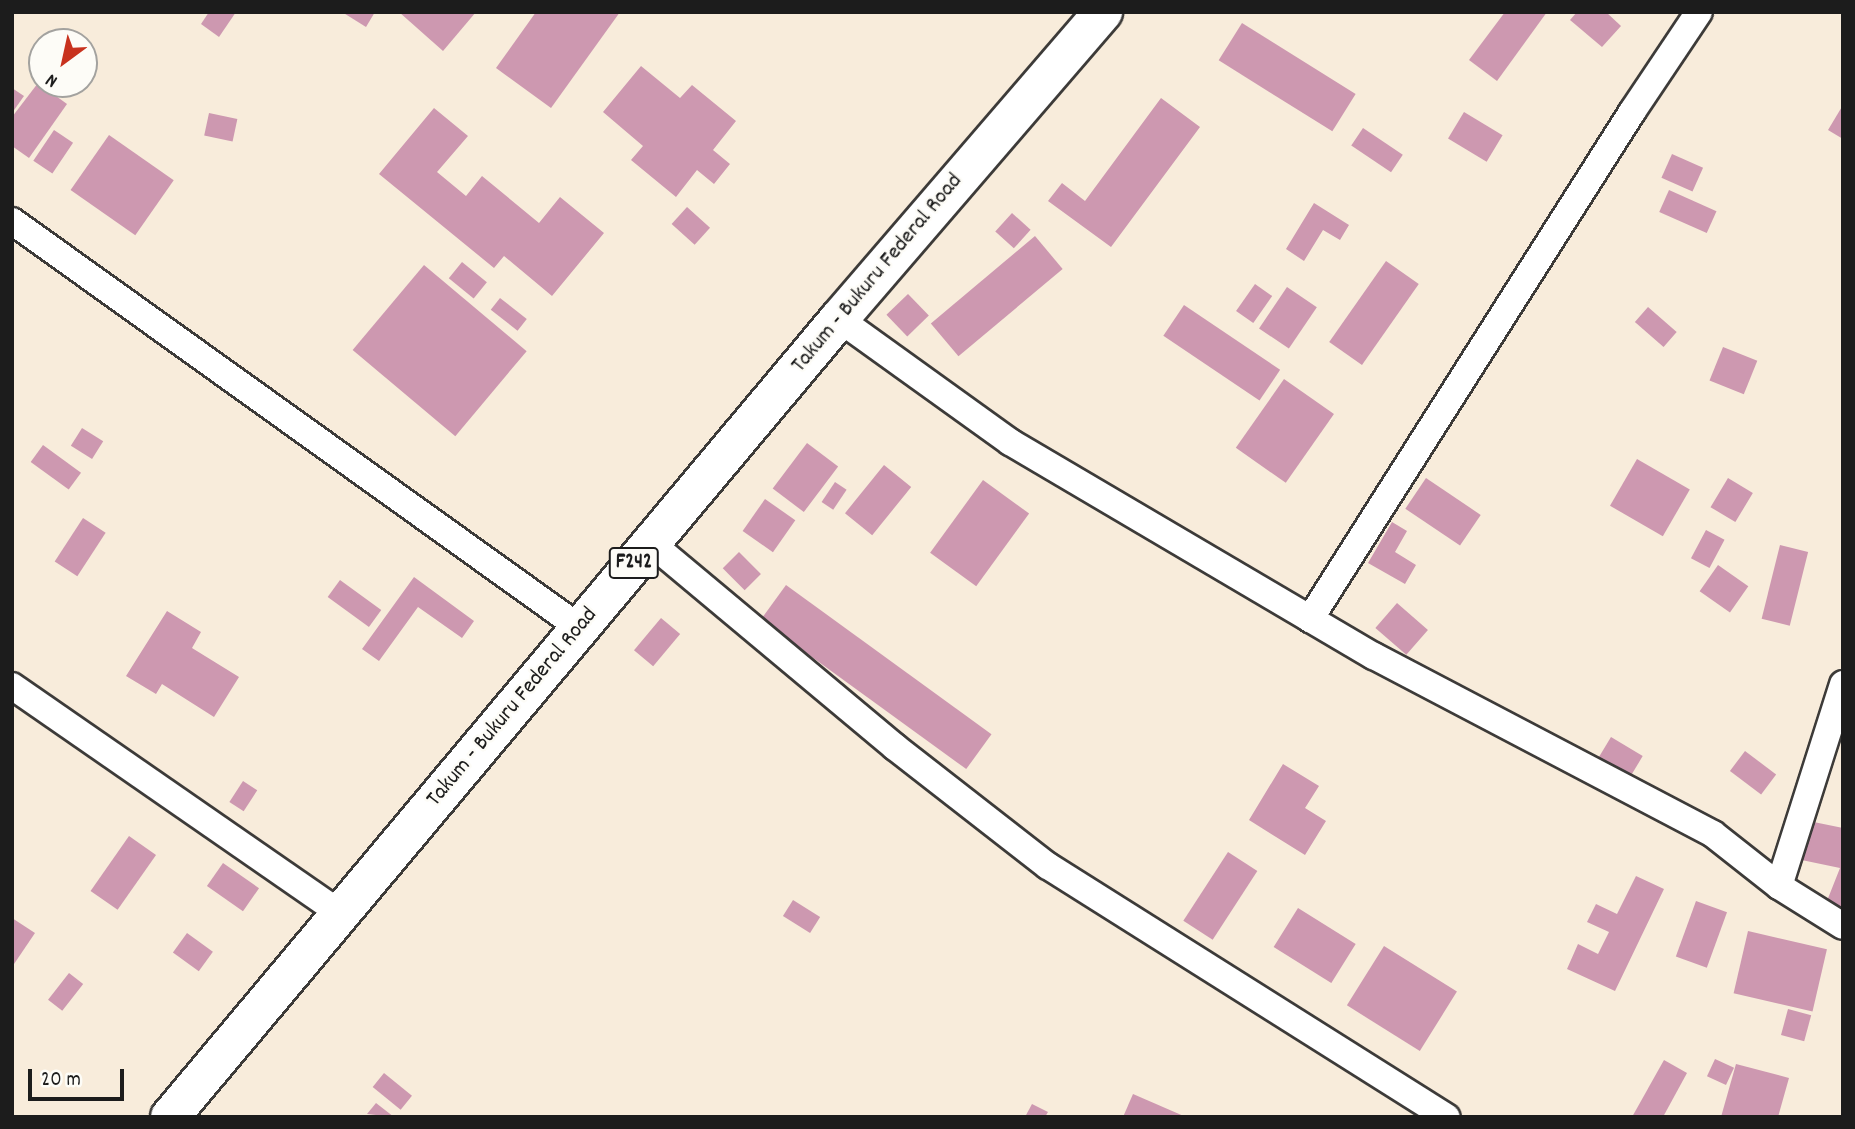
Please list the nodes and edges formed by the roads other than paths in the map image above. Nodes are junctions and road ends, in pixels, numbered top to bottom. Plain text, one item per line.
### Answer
1 (1103, 12) edge
2 (1699, 12) edge
3 (12, 220) edge
4 (839, 319) junction
5 (651, 543) junction
6 (1310, 620) junction
7 (580, 628) junction
8 (1843, 684) edge
9 (12, 686) edge
10 (1779, 886) junction
11 (341, 915) junction
12 (1843, 926) edge
13 (170, 1117) edge
14 (1447, 1117) edge

1 - 4 main road, Takum - Bukuru Federal Road / F242
2 - 6 street
3 - 7 street
4 - 5 main road, Takum - Bukuru Federal Road / F242
4 - 6 street
5 - 7 main road, Takum - Bukuru Federal Road / F242
5 - 14 street
6 - 10 street
7 - 11 main road, Takum - Bukuru Federal Road / F242
8 - 10 street
9 - 11 street
10 - 12 street
11 - 13 main road, Takum - Bukuru Federal Road / F242

